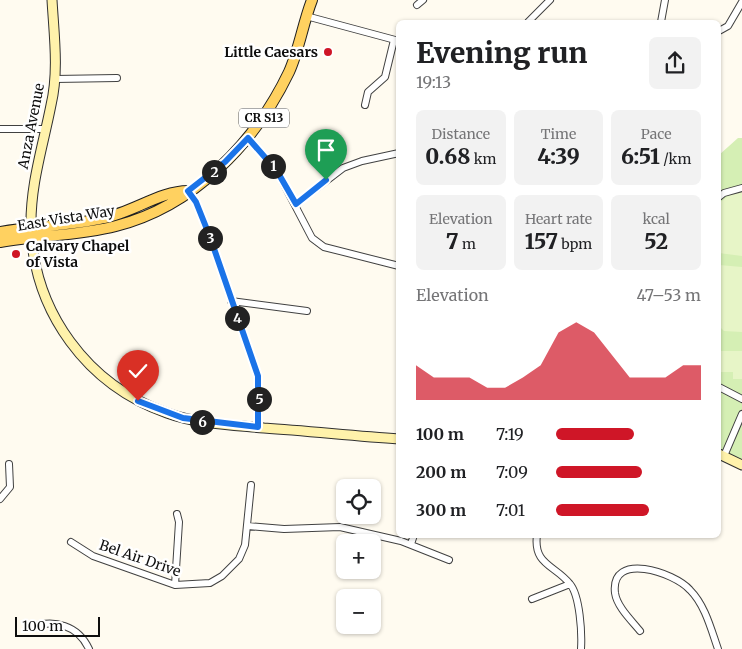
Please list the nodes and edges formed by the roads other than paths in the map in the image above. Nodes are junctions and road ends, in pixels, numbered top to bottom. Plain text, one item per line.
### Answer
1 (52, 0) edge
2 (312, 0) edge
3 (550, 0) edge
4 (665, 0) edge
5 (742, 2) edge
6 (306, 16) junction
7 (530, 20) edge
8 (661, 20) edge
9 (721, 30) edge
10 (396, 40) edge
11 (117, 78) dead end
12 (55, 79) junction
13 (365, 105) dead end
14 (0, 129) edge
15 (44, 129) junction
16 (248, 138) junction
17 (396, 154) edge
18 (742, 188) edge
19 (188, 191) junction
20 (721, 195) edge
21 (296, 204) junction
22 (31, 227) junction
23 (0, 232) edge
24 (33, 238) junction
25 (0, 242) edge
26 (396, 265) edge
27 (231, 301) junction
28 (307, 311) dead end
29 (721, 388) edge
30 (742, 399) edge
31 (742, 414) edge
32 (258, 427) junction
33 (396, 440) edge
34 (721, 455) edge
35 (9, 464) dead end
36 (742, 465) edge
37 (251, 485) dead end
38 (0, 499) edge
39 (177, 514) dead end
40 (248, 526) junction
41 (413, 538) edge
42 (537, 538) edge
43 (71, 542) dead end
44 (411, 544) junction
45 (449, 560) dead end
46 (570, 584) junction
47 (175, 585) junction
48 (532, 599) dead end
49 (31, 627) dead end
50 (640, 632) dead end
51 (89, 649) edge
52 (582, 649) edge
53 (718, 649) edge

1 - 12 main road, Anza Avenue
2 - 6 main road, East Vista Way / CR S13
3 - 7 street
4 - 8 street
5 - 9 street
6 - 10 street
6 - 16 main road, East Vista Way / CR S13
10 - 13 street
11 - 12 street
12 - 15 main road, Anza Avenue
14 - 15 street
15 - 22 main road, Anza Avenue
16 - 19 main road, East Vista Way / CR S13
16 - 21 street
17 - 21 street
18 - 20 street
19 - 22 main road, East Vista Way / CR S13
19 - 24 main road, East Vista Way / CR S13
19 - 27 street
21 - 26 street
22 - 23 main road, East Vista Way
22 - 24 main road, Anza Avenue
24 - 25 main road, East Vista Way / CR S13
24 - 32 main road, Anza Avenue
27 - 28 street
27 - 32 street
29 - 30 street
31 - 34 street
32 - 33 main road, Anza Avenue
34 - 36 main road
35 - 38 street
37 - 40 street, Bel Air Drive
39 - 47 street
40 - 44 street
40 - 47 street, Bel Air Drive
41 - 44 street
42 - 46 street
43 - 47 street, Bel Air Drive
44 - 45 street
46 - 48 street
46 - 52 street
49 - 51 street
50 - 53 street

